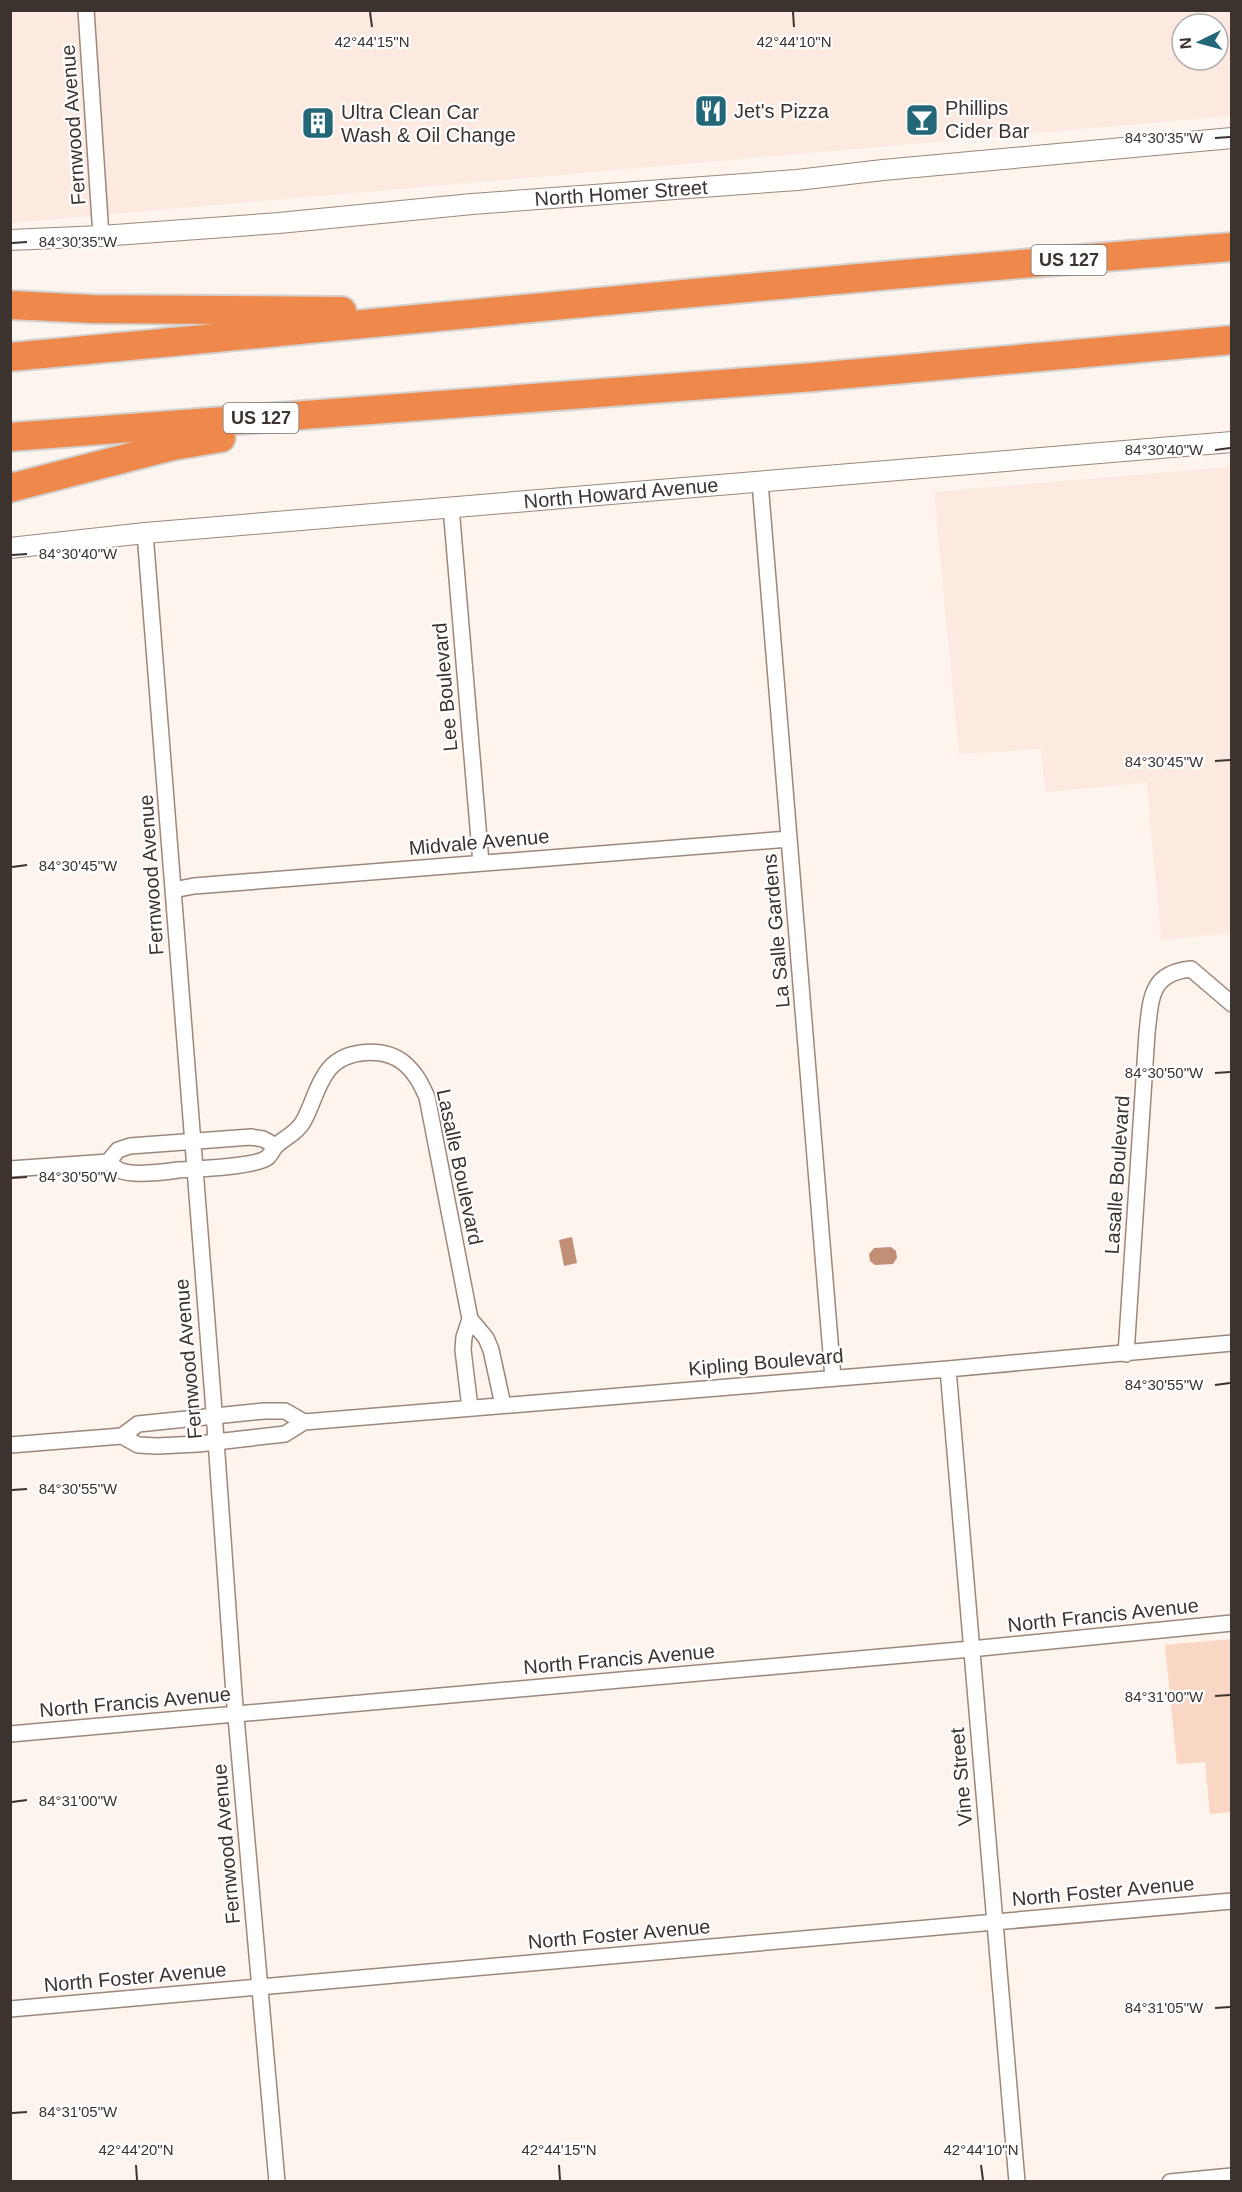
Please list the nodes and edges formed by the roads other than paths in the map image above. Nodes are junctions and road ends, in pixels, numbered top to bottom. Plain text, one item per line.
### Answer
1 (86, 10) edge
2 (1232, 138) edge
3 (101, 237) junction
4 (10, 240) edge
5 (1232, 247) edge
6 (10, 305) edge
7 (503, 312) junction
8 (1232, 340) edge
9 (10, 357) edge
10 (511, 400) junction
11 (10, 437) edge
12 (1232, 442) edge
13 (760, 482) junction
14 (10, 488) edge
15 (451, 507) junction
16 (145, 533) junction
17 (10, 548) edge
18 (789, 839) junction
19 (481, 863) junction
20 (173, 890) junction
21 (1232, 1004) edge
22 (192, 1141) junction
23 (276, 1146) junction
24 (108, 1162) junction
25 (10, 1169) edge
26 (194, 1169) junction
27 (470, 1319) junction
28 (1232, 1343) edge
29 (1126, 1354) junction
30 (948, 1369) junction
31 (833, 1378) junction
32 (503, 1405) junction
33 (470, 1408) junction
34 (213, 1416) junction
35 (304, 1422) junction
36 (122, 1436) junction
37 (216, 1442) junction
38 (10, 1445) edge
39 (1232, 1623) edge
40 (971, 1649) junction
41 (236, 1714) junction
42 (10, 1734) edge
43 (1232, 1901) edge
44 (996, 1922) junction
45 (259, 1987) junction
46 (10, 2009) edge
47 (1232, 2176) edge
48 (278, 2181) edge
49 (1017, 2181) edge
50 (1170, 2181) edge

1 - 3 street, Fernwood Avenue
2 - 3 street, North Homer Street
3 - 4 street, North Homer Street
5 - 7 highway, US 127
6 - 7 highway
7 - 9 highway, US 127
8 - 10 highway, US 127
10 - 11 highway, US 127
10 - 14 highway
12 - 13 street, North Howard Avenue
13 - 15 street, North Howard Avenue
13 - 18 street, La Salle Gardens
15 - 16 street, North Howard Avenue
15 - 19 street, Lee Boulevard
16 - 17 street, North Howard Avenue
16 - 20 street, Fernwood Avenue
18 - 19 street, Midvale Avenue
18 - 31 street, La Salle Gardens
19 - 20 street, Midvale Avenue
20 - 22 street, Fernwood Avenue
21 - 29 street, Lasalle Boulevard
22 - 23 street
22 - 24 street
22 - 26 street, Fernwood Avenue
23 - 26 street, Lasalle Boulevard
23 - 27 street, Lasalle Boulevard
24 - 25 street, Lasalle Boulevard
24 - 26 street, Lasalle Boulevard
26 - 34 street, Fernwood Avenue
27 - 32 street, Lasalle Boulevard
27 - 33 street, Lasalle Boulevard
28 - 29 street, Kipling Boulevard
29 - 30 street, Kipling Boulevard
30 - 31 street, Kipling Boulevard
30 - 40 street, Vine Street
31 - 32 street, Kipling Boulevard
32 - 33 street, Kipling Boulevard
33 - 35 street, Kipling Boulevard
34 - 35 street, Kipling Boulevard
34 - 36 street, Kipling Boulevard
34 - 37 street, Fernwood Avenue
35 - 37 street, Kipling Boulevard
36 - 37 street, Kipling Boulevard
36 - 38 street, Kipling Boulevard
37 - 41 street, Fernwood Avenue
39 - 40 street, North Francis Avenue
40 - 41 street, North Francis Avenue
40 - 44 street, Vine Street
41 - 42 street, North Francis Avenue
41 - 45 street, Fernwood Avenue
43 - 44 street, North Foster Avenue
44 - 45 street, North Foster Avenue
44 - 49 street, Vine Street
45 - 46 street, North Foster Avenue
45 - 48 street, Fernwood Avenue
47 - 50 street

